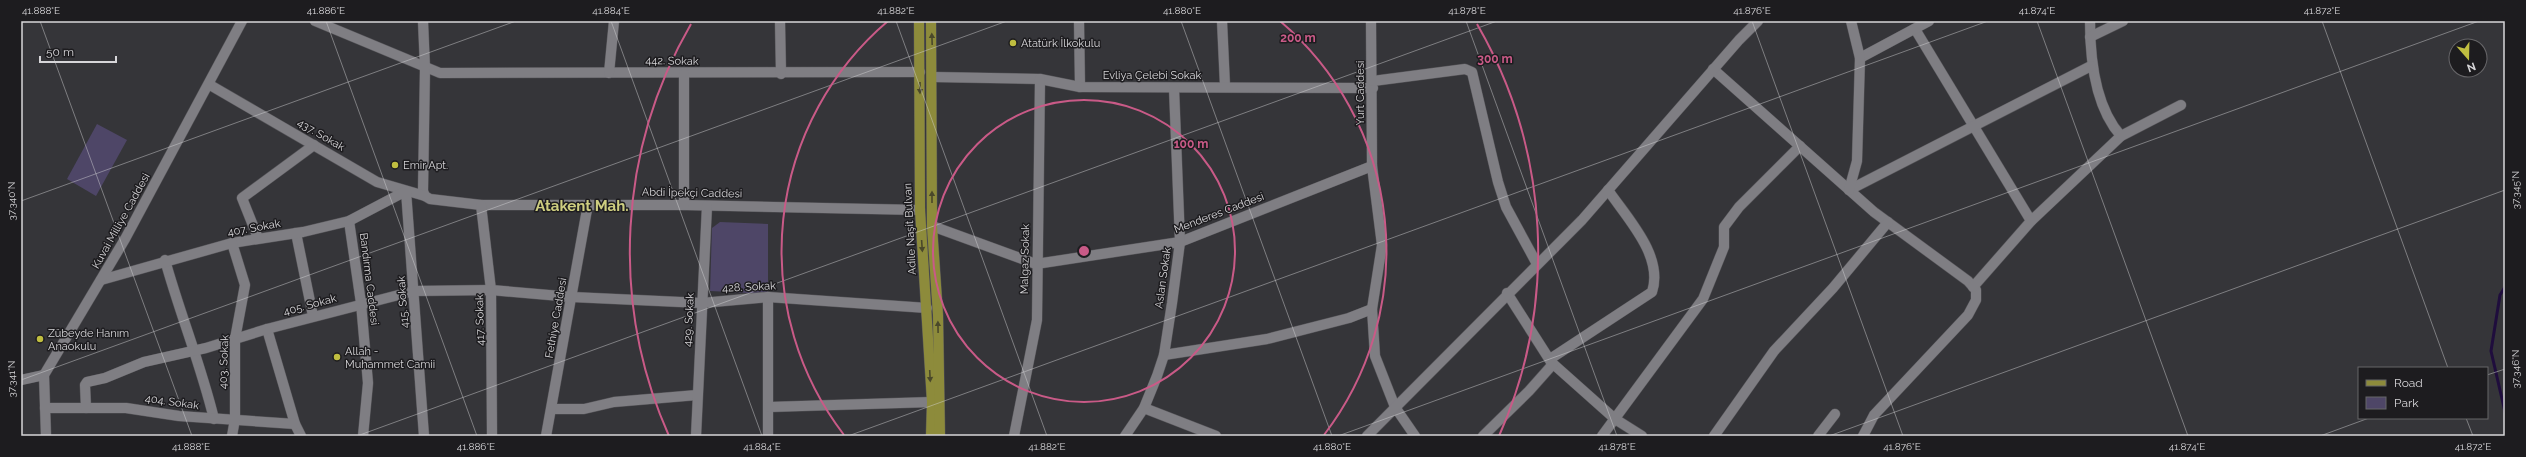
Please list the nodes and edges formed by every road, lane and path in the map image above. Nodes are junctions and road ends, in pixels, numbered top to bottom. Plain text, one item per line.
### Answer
1 (242, 21) edge
2 (315, 21) edge
3 (422, 21) edge
4 (614, 21) edge
5 (780, 21) edge
6 (919, 21) edge
7 (931, 21) edge
8 (1079, 21) edge
9 (1222, 21) edge
10 (1371, 21) edge
11 (1758, 21) edge
12 (1851, 21) edge
13 (1929, 21) edge
14 (2090, 21) edge
15 (2123, 21) edge
16 (1915, 29) junction
17 (2090, 37) junction
18 (1860, 58) junction
19 (2091, 66) junction
20 (425, 68) junction
21 (1713, 69) junction
22 (920, 72) junction
23 (610, 73) junction
24 (684, 74) junction
25 (781, 74) junction
26 (933, 77) junction
27 (1040, 80) junction
28 (210, 84) junction
29 (1373, 84) junction
30 (1224, 86) junction
31 (1080, 87) junction
32 (1174, 88) junction
33 (2180, 105) dead end
34 (1974, 125) junction
35 (2121, 136) junction
36 (314, 145) junction
37 (1800, 146) junction
38 (1372, 166) junction
39 (1608, 190) junction
40 (1849, 190) junction
41 (406, 191) junction
42 (425, 196) junction
43 (588, 204) junction
44 (482, 205) junction
45 (684, 205) junction
46 (707, 206) junction
47 (920, 210) junction
48 (349, 221) junction
49 (2031, 221) junction
50 (1888, 222) junction
51 (932, 226) junction
52 (296, 233) junction
53 (258, 238) junction
54 (232, 242) junction
55 (1180, 242) junction
56 (165, 260) junction
57 (1036, 264) junction
58 (1537, 264) junction
59 (101, 280) junction
60 (1973, 286) junction
61 (491, 290) junction
62 (414, 291) junction
63 (1507, 293) junction
64 (572, 297) junction
65 (768, 297) junction
66 (702, 302) junction
67 (361, 303) junction
68 (927, 308) junction
69 (1372, 309) junction
70 (313, 316) junction
71 (267, 329) junction
72 (235, 339) junction
73 (194, 350) junction
74 (1164, 355) junction
75 (1551, 361) junction
76 (44, 375) junction
77 (21, 380) edge
78 (697, 395) junction
79 (932, 402) junction
80 (769, 406) junction
81 (1395, 407) junction
82 (45, 408) junction
83 (86, 408) junction
84 (1144, 408) junction
85 (552, 409) junction
86 (1835, 414) dead end
87 (1615, 418) junction
88 (214, 419) junction
89 (235, 419) junction
90 (295, 424) junction
91 (46, 436) edge
92 (232, 436) edge
93 (301, 436) edge
94 (363, 436) edge
95 (424, 436) edge
96 (492, 436) edge
97 (546, 436) edge
98 (696, 436) edge
99 (768, 436) edge
100 (931, 436) edge
101 (940, 436) edge
102 (1014, 436) edge
103 (1125, 436) edge
104 (1216, 436) edge
105 (1367, 436) edge
106 (1414, 436) edge
107 (1483, 436) edge
108 (1602, 436) edge
109 (1642, 436) edge
110 (1714, 436) edge
111 (1818, 436) edge
112 (1862, 436) edge

1 - 28 street, Kuvai Milliye Caddesi
2 - 20 street, 442. Sokak
3 - 20 street
4 - 23 street
5 - 25 street
6 - 22 main road, Adile Naşit Bulvarı
26 -> 7 main road, Adile Naşit Bulvarı
8 - 31 street
9 - 30 street
10 - 29 street, Yurt Caddesi
11 - 21 street
12 - 18 street
13 - 16 street
14 - 17 street
15 - 17 street
16 - 18 street
16 - 34 street
17 - 19 street
18 - 40 street
19 - 34 street
19 - 35 street
20 - 23 street, 442. Sokak
20 - 42 street
21 - 37 street
21 - 39 street
22 - 25 street, 442. Sokak
22 -> 47 main road, Adile Naşit Bulvarı
23 - 24 street, 442. Sokak
24 - 25 street, 442. Sokak
24 - 45 street
26 - 27 street, Evliya Çelebi Sokak
51 -> 26 main road, Adile Naşit Bulvarı
27 - 31 street, Evliya Çelebi Sokak
27 - 57 street, Malgaz Sokak
28 - 36 street, 437. Sokak
28 - 59 street, Kuvai Milliye Caddesi
29 - 30 street, Evliya Çelebi Sokak
29 - 38 street, Yurt Caddesi
29 - 58 street, Evliya Çelebi Sokak
30 - 32 street, Evliya Çelebi Sokak
31 - 32 street, Evliya Çelebi Sokak
32 - 55 street, Aslan Sokak
33 - 35 street
34 - 40 street
34 - 49 street
35 - 49 street
36 - 41 street, 437. Sokak
36 - 53 street
37 - 40 street
37 - 87 street
38 - 55 street, Menderes Caddesi
38 - 69 street, Yurt Caddesi
39 - 58 street
39 - 75 street
40 - 50 street
41 - 42 street, 437. Sokak
41 - 48 street, 407. Sokak
41 - 62 street, 415. Sokak
42 - 44 street, Abdi İpekçi Caddesi
43 - 44 street, Abdi İpekçi Caddesi
43 - 45 street, Abdi İpekçi Caddesi
43 - 64 street, Fethiye Caddesi
44 - 61 street, 417. Sokak
45 - 46 street, Abdi İpekçi Caddesi
46 - 47 street, Abdi İpekçi Caddesi
46 - 66 street, 429. Sokak
47 -> 68 main road, Adile Naşit Bulvarı
48 - 52 street, 407. Sokak
48 - 67 street, Bandırma Caddesi
49 - 60 street
50 - 60 street
50 - 110 street
51 - 57 street, Menderes Caddesi
101 -> 51 main road, Adile Naşit Bulvarı
52 - 53 street, 407. Sokak
52 - 70 street
53 - 54 street, 407. Sokak
54 - 56 street, 407. Sokak
54 - 72 street, 403. Sokak
55 - 57 street, Menderes Caddesi
55 - 74 street, Aslan Sokak
56 - 59 street, 407. Sokak
56 - 73 street
57 - 102 street, Malgaz Sokak
58 - 63 street
59 - 76 street, Kuvai Milliye Caddesi
60 - 112 street
61 - 62 street, 405. Sokak
61 - 64 street, 405. Sokak
61 - 96 street, 417. Sokak
62 - 67 street, 405. Sokak
62 - 95 street, 415. Sokak
63 - 75 street
63 - 81 street
64 - 66 street, 428. Sokak
64 - 85 street, Fethiye Caddesi
65 - 66 street, 428. Sokak
65 - 68 street, 428. Sokak
65 - 80 street
66 - 78 street, 429. Sokak
67 - 70 street, 405. Sokak
67 - 94 street, Bandırma Caddesi
68 -> 79 main road, Adile Naşit Bulvarı
69 - 74 street
69 - 81 street, Yurt Caddesi
70 - 71 street, 405. Sokak
71 - 72 street, 405. Sokak
71 - 90 street
72 - 73 street, 405. Sokak
72 - 89 street, 403. Sokak
73 - 83 street, 405. Sokak
73 - 88 street
74 - 84 street, Aslan Sokak
75 - 87 street
75 - 107 street
76 - 77 street
76 - 82 street
78 - 85 street
78 - 98 street, 429. Sokak
79 - 80 street
79 - 100 main road, Adile Naşit Bulvarı
80 - 99 street
81 - 105 street
81 - 106 street, Yurt Caddesi
82 - 83 street, 404. Sokak
82 - 91 street
83 - 88 street, 404. Sokak
84 - 103 street, Aslan Sokak
84 - 104 street
85 - 97 street, Fethiye Caddesi
86 - 111 street
87 - 108 street
87 - 109 street
88 - 89 street, 404. Sokak
89 - 90 street, 404. Sokak
89 - 92 street, 403. Sokak
90 - 93 street

